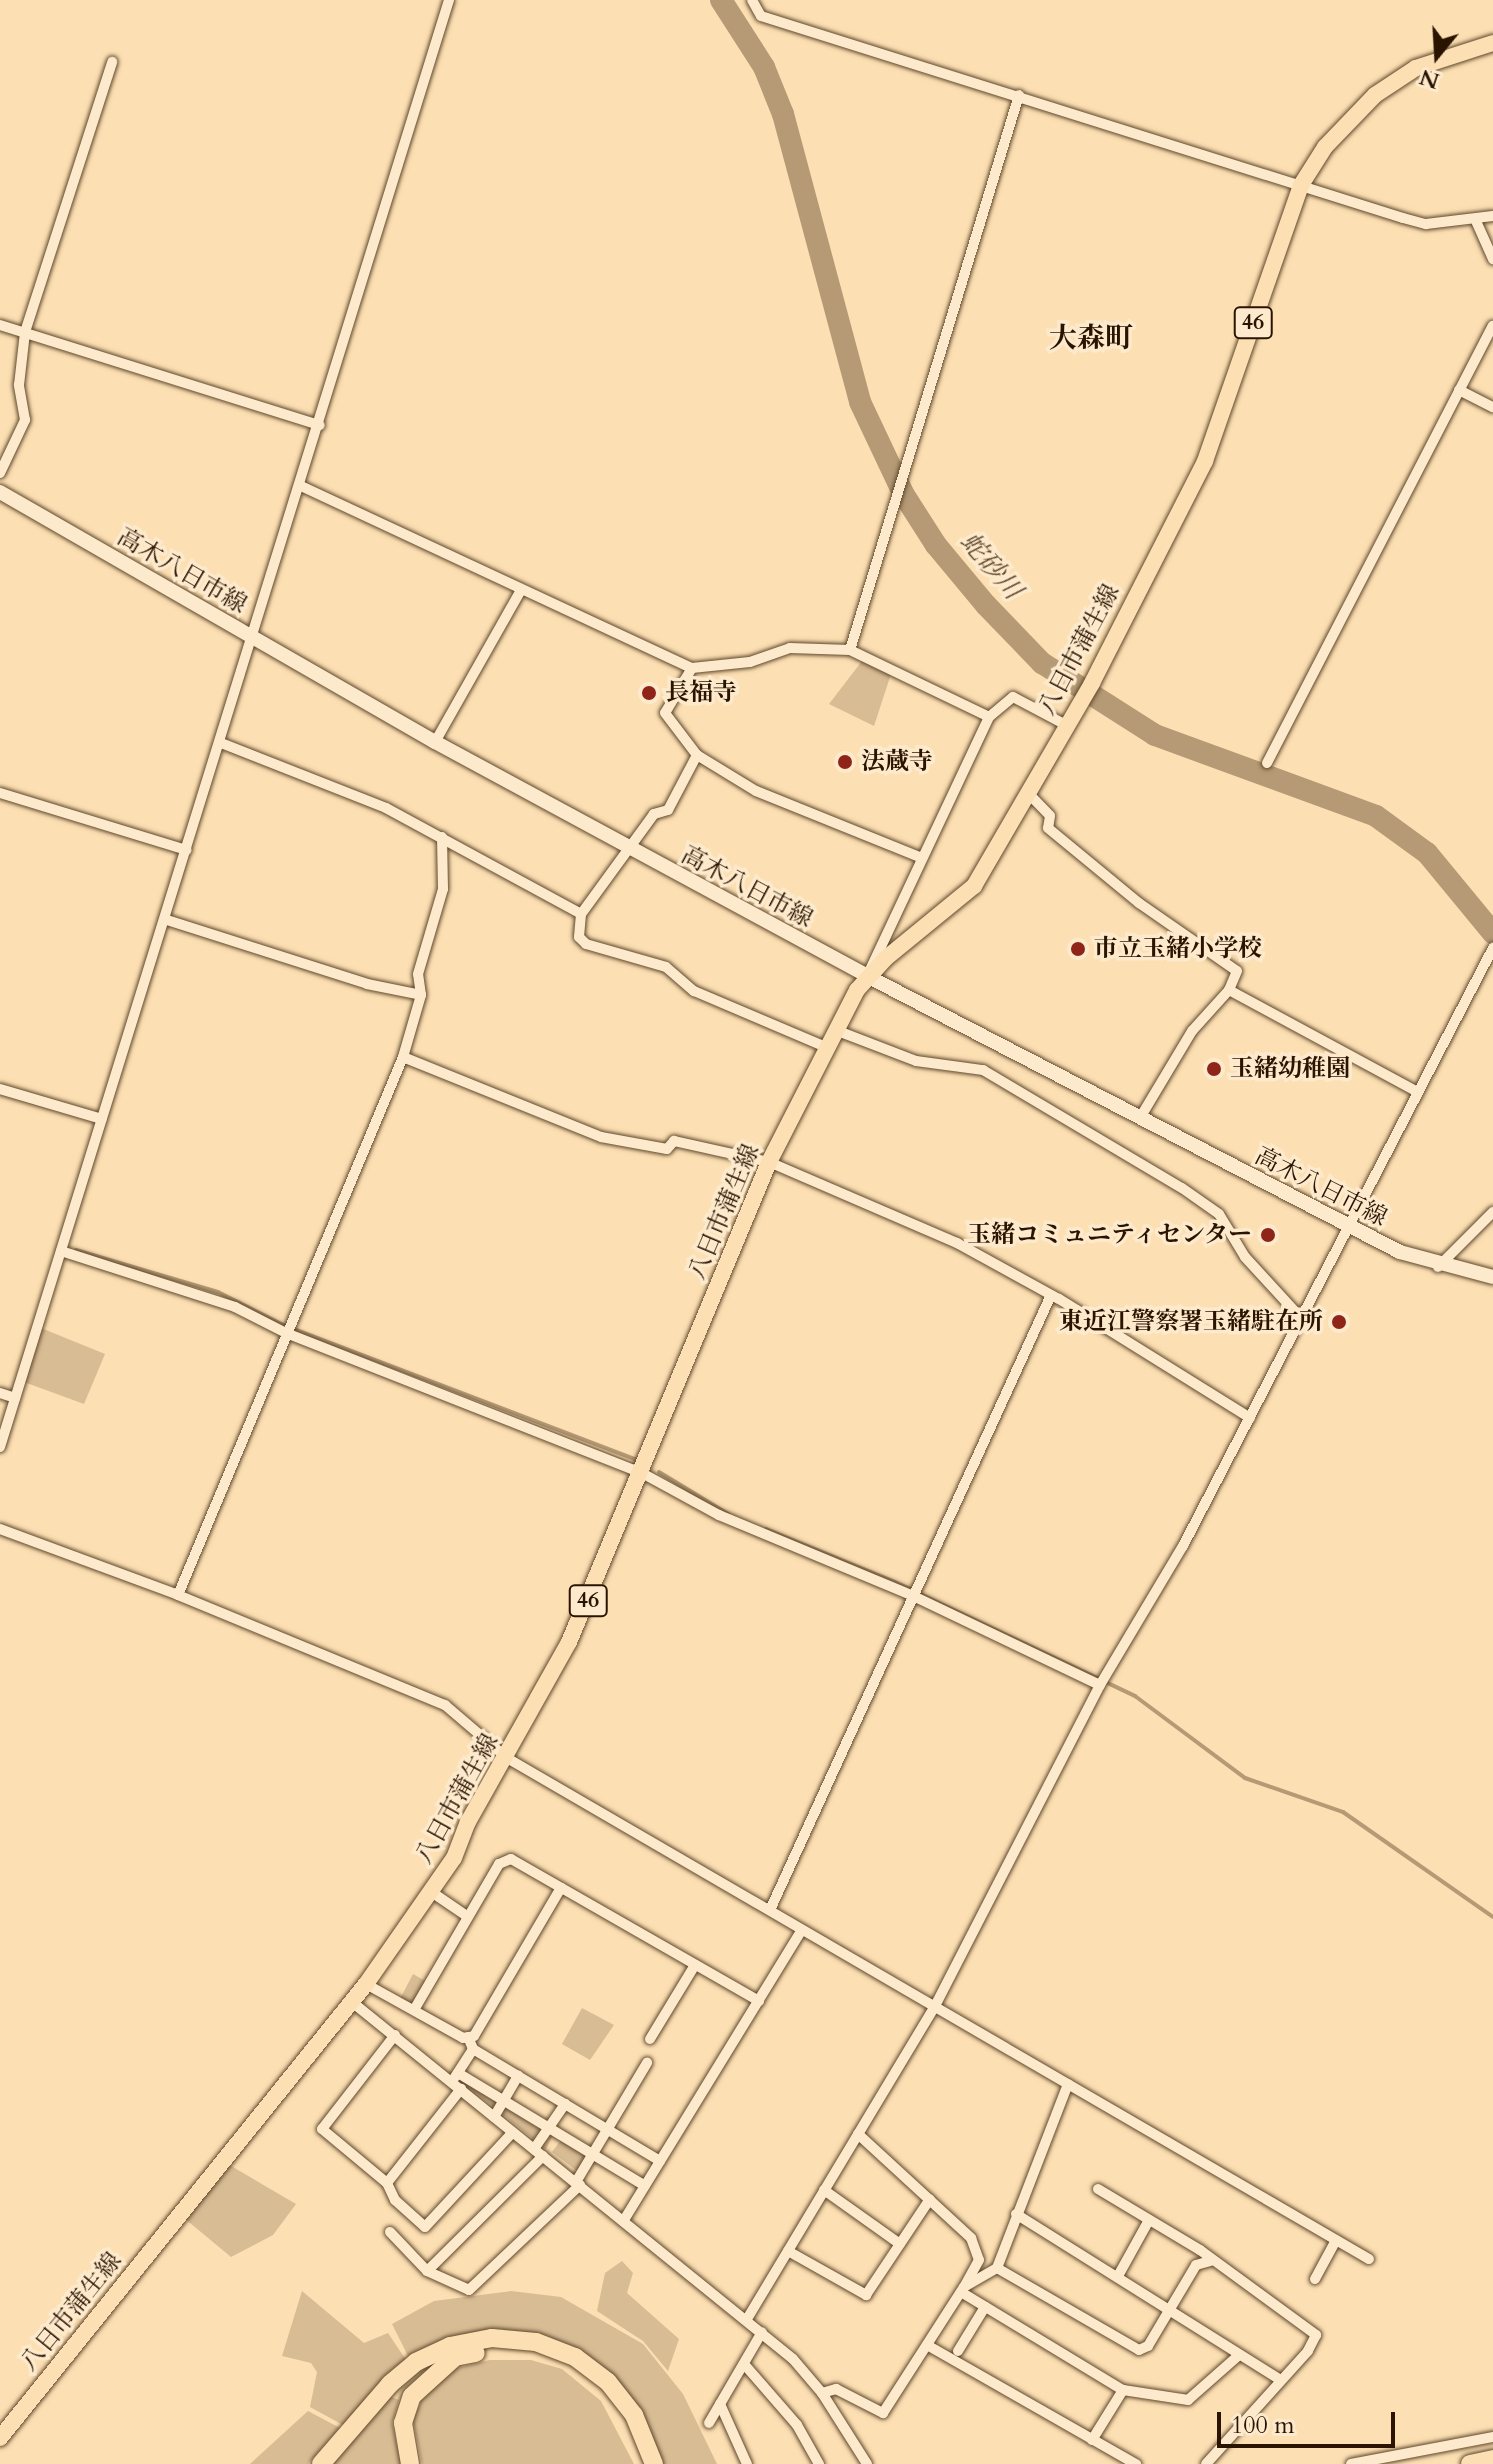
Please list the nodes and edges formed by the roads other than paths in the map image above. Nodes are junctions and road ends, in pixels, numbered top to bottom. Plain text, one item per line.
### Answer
1 (449, 0) edge
2 (751, 1) edge
3 (1493, 43) edge
4 (112, 62) dead end
5 (1019, 95) junction
6 (1301, 185) junction
7 (1493, 216) edge
8 (1476, 221) junction
9 (1493, 259) edge
10 (0, 325) edge
11 (1493, 326) edge
12 (25, 332) junction
13 (1459, 390) junction
14 (1493, 407) edge
15 (320, 425) junction
16 (0, 473) edge
17 (301, 486) junction
18 (0, 492) edge
19 (520, 592) junction
20 (252, 637) junction
21 (850, 650) junction
22 (692, 668) junction
23 (989, 717) junction
24 (1071, 718) junction
25 (435, 742) junction
26 (221, 743) junction
27 (697, 755) junction
28 (1267, 763) dead end
29 (0, 793) edge
30 (1029, 794) junction
31 (442, 837) junction
32 (627, 849) junction
33 (187, 850) junction
34 (919, 857) junction
35 (581, 914) junction
36 (167, 920) junction
37 (1491, 951) edge
38 (867, 976) junction
39 (1229, 990) junction
40 (421, 995) junction
41 (838, 1031) junction
42 (828, 1048) junction
43 (403, 1057) junction
44 (0, 1089) edge
45 (1418, 1092) junction
46 (1140, 1118) junction
47 (102, 1119) junction
48 (769, 1162) junction
49 (1493, 1212) edge
50 (1348, 1226) junction
51 (61, 1251) junction
52 (1438, 1267) junction
53 (1493, 1277) edge
54 (1051, 1295) junction
55 (1300, 1317) junction
56 (286, 1333) junction
57 (0, 1393) edge
58 (15, 1398) junction
59 (1250, 1418) junction
60 (0, 1447) edge
61 (642, 1473) junction
62 (0, 1529) edge
63 (178, 1595) junction
64 (911, 1595) junction
65 (1100, 1685) junction
66 (507, 1758) junction
67 (561, 1888) junction
68 (433, 1893) junction
69 (770, 1910) junction
70 (468, 1917) junction
71 (802, 1930) junction
72 (695, 1965) junction
73 (366, 1984) junction
74 (759, 2001) junction
75 (352, 2002) junction
76 (935, 2006) junction
77 (414, 2010) junction
78 (395, 2035) junction
79 (468, 2037) junction
80 (650, 2039) dead end
81 (473, 2049) junction
82 (647, 2063) dead end
83 (518, 2076) junction
84 (457, 2082) junction
85 (1068, 2084) junction
86 (504, 2100) junction
87 (565, 2104) junction
88 (494, 2117) junction
89 (549, 2127) junction
90 (608, 2130) junction
91 (513, 2132) junction
92 (858, 2134) junction
93 (538, 2152) junction
94 (593, 2154) junction
95 (660, 2161) junction
96 (387, 2183) junction
97 (578, 2184) junction
98 (645, 2186) junction
99 (1098, 2189) dead end
100 (824, 2190) junction
101 (930, 2199) junction
102 (1016, 2214) junction
103 (624, 2220) junction
104 (1149, 2220) junction
105 (390, 2232) dead end
106 (1336, 2240) junction
107 (900, 2244) junction
108 (788, 2251) junction
109 (1369, 2259) dead end
110 (1210, 2261) junction
111 (997, 2268) junction
112 (427, 2271) junction
113 (1118, 2276) junction
114 (1315, 2279) dead end
115 (962, 2289) junction
116 (985, 2307) junction
117 (1167, 2312) junction
118 (747, 2319) junction
119 (762, 2332) junction
120 (927, 2345) junction
121 (958, 2351) dead end
122 (1239, 2355) junction
123 (744, 2364) junction
124 (1279, 2379) junction
125 (1123, 2390) junction
126 (822, 2393) junction
127 (720, 2404) junction
128 (709, 2423) dead end
129 (1493, 2437) edge
130 (0, 2438) edge
131 (1092, 2440) junction
132 (1493, 2459) edge
133 (321, 2464) edge
134 (410, 2464) edge
135 (644, 2464) edge
136 (654, 2464) edge
137 (747, 2464) edge
138 (819, 2464) edge
139 (867, 2464) edge
140 (1136, 2464) edge
141 (1206, 2464) edge
142 (1351, 2464) edge
143 (1470, 2464) edge

1 - 15 street
2 - 5 street
3 - 6 main road, 八日市蒲生線 / 46
4 - 12 street
5 - 6 street
5 - 21 street
6 - 8 street
6 - 24 main road, 八日市蒲生線 / 46
7 - 8 street
8 - 9 street
10 - 12 street
11 - 13 street
12 - 15 street
12 - 16 street
13 - 14 street
13 - 28 street
15 - 17 street
17 - 19 street
17 - 20 street
18 - 20 main road, 高木八日市線
19 - 22 street
19 - 25 street
20 - 25 main road, 高木八日市線
20 - 26 street
21 - 22 street
21 - 23 street
22 - 27 street
23 - 24 street
23 - 34 street
24 - 30 main road, 八日市蒲生線 / 46
25 - 32 main road, 高木八日市線
26 - 31 street
26 - 33 street
27 - 32 street
27 - 34 street
29 - 33 street
30 - 38 main road, 八日市蒲生線 / 46
30 - 39 street
31 - 35 street
31 - 40 street
32 - 35 street
32 - 38 main road, 高木八日市線
33 - 36 street
34 - 38 street
35 - 42 street
36 - 40 street
36 - 47 street
37 - 45 street
38 - 41 main road, 八日市蒲生線 / 46
38 - 46 main road, 高木八日市線
39 - 45 street
39 - 46 street
40 - 43 street
41 - 42 main road, 八日市蒲生線 / 46
41 - 55 street
42 - 48 main road, 八日市蒲生線 / 46
43 - 48 street
43 - 56 street
44 - 47 street
45 - 50 street
46 - 50 main road, 高木八日市線
47 - 51 street
48 - 54 street
48 - 61 main road, 八日市蒲生線 / 46
49 - 52 street
50 - 52 main road, 高木八日市線
50 - 55 street
51 - 56 street
51 - 58 street
52 - 53 main road, 高木八日市線
54 - 59 street
54 - 64 street
55 - 59 street
56 - 61 street
56 - 63 street
57 - 58 street
58 - 60 street
59 - 65 street
61 - 64 street
61 - 66 main road, 八日市蒲生線 / 46
62 - 63 street
63 - 66 street
64 - 65 street
64 - 69 street
65 - 76 street
66 - 68 main road, 八日市蒲生線 / 46
66 - 69 street
67 - 70 street
67 - 72 street
67 - 79 street
68 - 70 street
68 - 73 main road, 八日市蒲生線 / 46
69 - 71 street
70 - 77 street
71 - 74 street
71 - 76 street
72 - 74 street
72 - 80 street
73 - 75 main road, 八日市蒲生線 / 46
73 - 77 street
74 - 95 street
75 - 78 street
75 - 130 main road, 八日市蒲生線 / 46
76 - 85 street
76 - 92 street
77 - 79 street
78 - 84 street
78 - 96 street
79 - 81 street
81 - 83 street
81 - 84 street
82 - 90 street
83 - 86 street
83 - 87 street
84 - 86 street
84 - 88 street
84 - 96 street
85 - 102 street
85 - 106 street
86 - 88 street
86 - 89 street
87 - 89 street
87 - 90 street
88 - 91 street
89 - 93 street
89 - 94 street
90 - 94 street
90 - 95 street
91 - 93 street
91 - 96 street
92 - 100 street
92 - 101 street
93 - 97 street
93 - 112 street
94 - 97 street
94 - 98 street
95 - 98 street
97 - 103 street
97 - 112 street
98 - 103 street
99 - 104 street
100 - 107 street
100 - 108 street
101 - 107 street
101 - 115 street
102 - 111 street
102 - 113 street
103 - 118 street
104 - 110 street
104 - 113 street
105 - 112 street
106 - 109 street
106 - 114 street
107 - 108 street
108 - 118 street
110 - 117 street
110 - 124 street
111 - 115 street
111 - 117 street
113 - 117 street
115 - 116 street
115 - 120 street
116 - 121 street
116 - 125 street
117 - 122 street
118 - 119 street
119 - 123 street
119 - 126 street
120 - 126 street
120 - 131 street
122 - 124 street
122 - 125 street
123 - 127 street
123 - 138 street
124 - 141 street
125 - 131 street
126 - 139 street
127 - 128 street
127 - 137 street
129 - 142 street
131 - 140 street
132 - 143 highway
133 - 136 highway
134 - 135 highway

